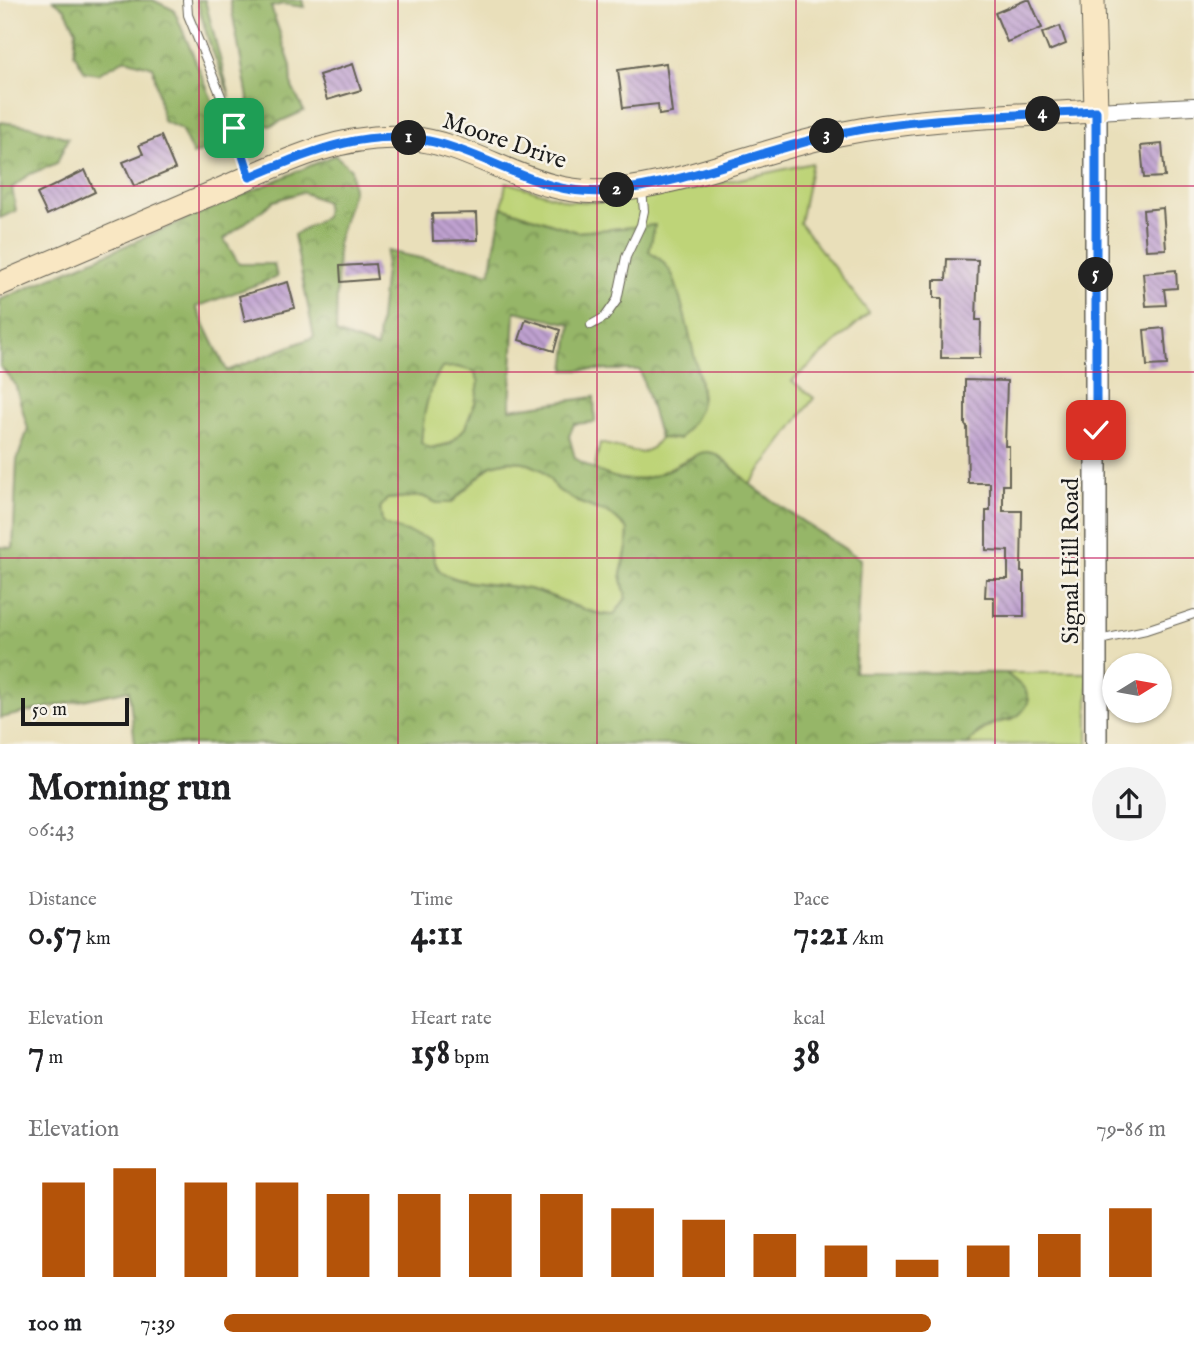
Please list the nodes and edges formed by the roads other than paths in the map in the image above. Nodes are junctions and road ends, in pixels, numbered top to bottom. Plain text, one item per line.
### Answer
1 (187, 0) edge
2 (1093, 0) edge
3 (1194, 106) edge
4 (1096, 111) junction
5 (250, 177) junction
6 (641, 187) junction
7 (0, 284) edge
8 (591, 325) dead end
9 (1194, 614) edge
10 (1096, 640) junction
11 (1097, 744) edge

1 - 5 lane
2 - 4 main road, Signal Hill Road
3 - 4 street
4 - 6 main road, Moore Drive
4 - 10 street, Signal Hill Road
5 - 6 main road, Moore Drive
5 - 7 main road, Moore Drive
6 - 8 lane
9 - 10 lane
10 - 11 street, Signal Hill Road

